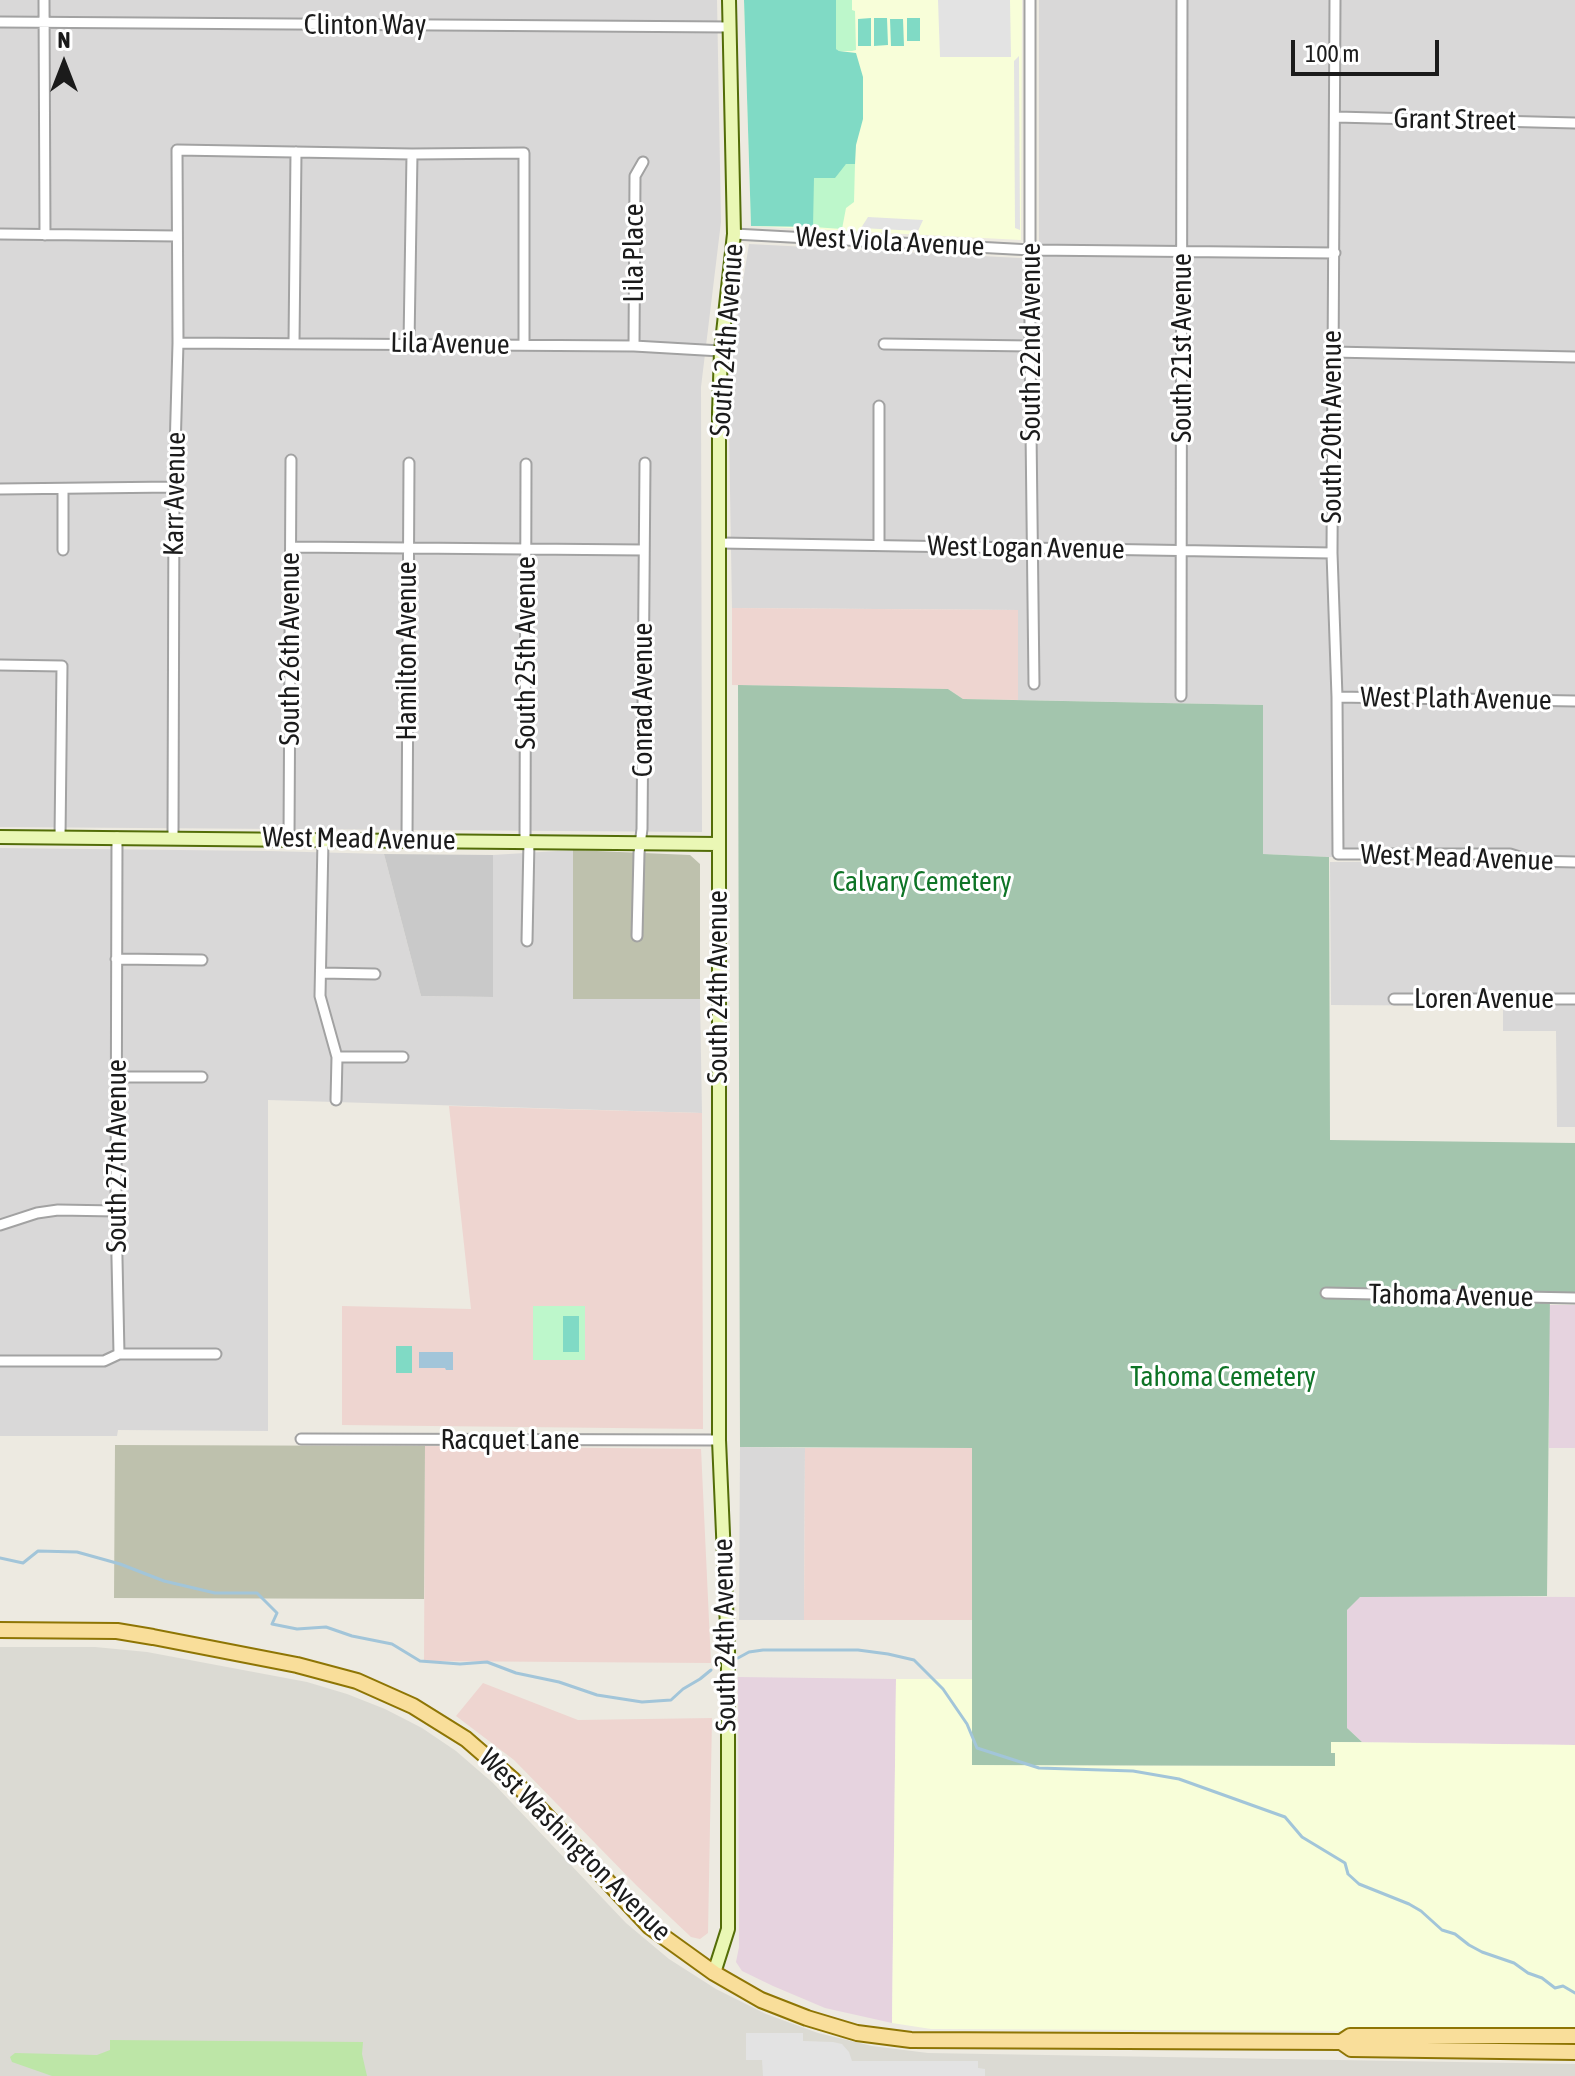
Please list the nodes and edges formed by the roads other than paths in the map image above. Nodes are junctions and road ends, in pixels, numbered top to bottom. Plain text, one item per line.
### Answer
1 (44, 0) edge
2 (729, 0) edge
3 (1030, 0) edge
4 (1182, 0) edge
5 (1335, 0) edge
6 (0, 22) edge
7 (44, 23) junction
8 (729, 27) junction
9 (1336, 117) junction
10 (1575, 123) edge
11 (296, 152) junction
12 (412, 154) junction
13 (643, 162) dead end
14 (0, 234) edge
15 (734, 234) junction
16 (45, 235) junction
17 (177, 236) junction
18 (1031, 250) junction
19 (1182, 252) junction
20 (1335, 253) junction
21 (178, 343) junction
22 (294, 343) junction
23 (409, 343) junction
24 (884, 344) dead end
25 (524, 345) junction
26 (634, 346) junction
27 (1030, 346) junction
28 (721, 351) junction
29 (1332, 352) junction
30 (1575, 357) edge
31 (879, 406) dead end
32 (291, 460) dead end
33 (409, 463) dead end
34 (645, 463) dead end
35 (526, 464) dead end
36 (174, 487) junction
37 (0, 489) edge
38 (63, 490) junction
39 (720, 543) junction
40 (879, 545) junction
41 (291, 547) junction
42 (408, 548) junction
43 (1034, 548) junction
44 (527, 549) junction
45 (63, 550) dead end
46 (644, 550) junction
47 (1182, 552) junction
48 (1332, 553) junction
49 (0, 665) edge
50 (1034, 684) dead end
51 (1181, 696) dead end
52 (1337, 697) junction
53 (1575, 701) edge
54 (0, 837) edge
55 (60, 837) junction
56 (117, 837) junction
57 (173, 837) junction
58 (289, 838) junction
59 (407, 839) junction
60 (323, 840) junction
61 (527, 841) junction
62 (641, 842) junction
63 (718, 844) junction
64 (1338, 854) joint
65 (1575, 862) edge
66 (637, 936) dead end
67 (527, 941) dead end
68 (116, 959) junction
69 (202, 960) dead end
70 (321, 973) junction
71 (375, 974) dead end
72 (1394, 999) dead end
73 (1575, 999) edge
74 (337, 1057) junction
75 (403, 1057) dead end
76 (117, 1077) junction
77 (202, 1077) dead end
78 (336, 1100) dead end
79 (116, 1211) junction
80 (0, 1225) edge
81 (1326, 1293) dead end
82 (1575, 1298) edge
83 (119, 1354) junction
84 (216, 1354) dead end
85 (0, 1361) edge
86 (301, 1439) dead end
87 (719, 1440) junction
88 (0, 1630) edge
89 (714, 1973) junction
90 (1575, 2036) edge
91 (1341, 2042) junction
92 (1575, 2052) edge

1 - 7 street
2 - 8 street, South 24th Avenue
3 - 18 street, South 22nd Avenue
4 - 19 street, South 21st Avenue
5 - 9 street, South 20th Avenue
6 - 7 street, Clinton Way
7 - 8 street, Clinton Way
7 - 16 street
8 - 15 street, South 24th Avenue
9 - 10 street, Grant Street
9 - 20 street, South 20th Avenue
11 - 12 street
11 - 17 street, Karr Avenue
11 - 22 street
12 - 23 street
12 - 25 street
13 - 26 street, Lila Place
14 - 16 street
15 - 18 street, West Viola Avenue
15 - 28 street, South 24th Avenue
16 - 17 street
17 - 21 street, Karr Avenue
18 - 19 street, West Viola Avenue
18 - 27 street, South 22nd Avenue
19 - 20 street, West Viola Avenue
19 - 47 street, South 21st Avenue
20 - 29 street, South 20th Avenue
21 - 22 street, Lila Avenue
21 - 36 street, Karr Avenue
22 - 23 street, Lila Avenue
23 - 25 street, Lila Avenue
24 - 27 street
25 - 26 street, Lila Avenue
26 - 28 street, Lila Avenue
27 - 43 street, South 22nd Avenue
28 - 39 street, South 24th Avenue
29 - 30 street
29 - 48 street, South 20th Avenue
31 - 40 street
32 - 41 street, South 26th Avenue
33 - 42 street, Hamilton Avenue
34 - 46 street, Conrad Avenue
35 - 44 street, South 25th Avenue
36 - 38 street
36 - 57 street, Karr Avenue
37 - 38 street
38 - 45 street
39 - 40 street, West Logan Avenue
39 - 63 street, South 24th Avenue
40 - 43 street, West Logan Avenue
41 - 42 street
41 - 58 street, South 26th Avenue
42 - 44 street
42 - 59 street, Hamilton Avenue
43 - 47 street, West Logan Avenue
43 - 50 street, South 22nd Avenue
44 - 46 street
44 - 61 street, South 25th Avenue
46 - 62 street, Conrad Avenue
47 - 48 street, West Logan Avenue
47 - 51 street, South 21st Avenue
48 - 52 street, South 20th Avenue
49 - 55 street
52 - 53 street, West Plath Avenue
52 - 64 street, South 20th Avenue
54 - 55 street, West Mead Avenue
55 - 56 street, West Mead Avenue
56 - 57 street, West Mead Avenue
56 - 68 street, South 27th Avenue
57 - 58 street, West Mead Avenue
58 - 60 street, West Mead Avenue
59 - 60 street, West Mead Avenue
59 - 61 street, West Mead Avenue
60 - 70 street
61 - 62 street, West Mead Avenue
61 - 67 street, South 25th Avenue
62 - 63 street, West Mead Avenue
62 - 66 street, Conrad Avenue
63 - 87 street, South 24th Avenue
64 - 65 street, West Mead Avenue
68 - 69 street
68 - 76 street, South 27th Avenue
70 - 71 street
70 - 74 street
72 - 73 street, Loren Avenue
74 - 75 street
74 - 78 street
76 - 77 street
76 - 79 street, South 27th Avenue
79 - 80 street
79 - 83 street, South 27th Avenue
81 - 82 street, Tahoma Avenue
83 - 84 street
83 - 85 street
86 - 87 street, Racquet Lane
87 - 89 street, South 24th Avenue
88 - 89 main road, West Washington Avenue
89 - 91 main road, West Washington Avenue
90 - 91 main road, West Washington Avenue
91 - 92 main road, West Washington Avenue

